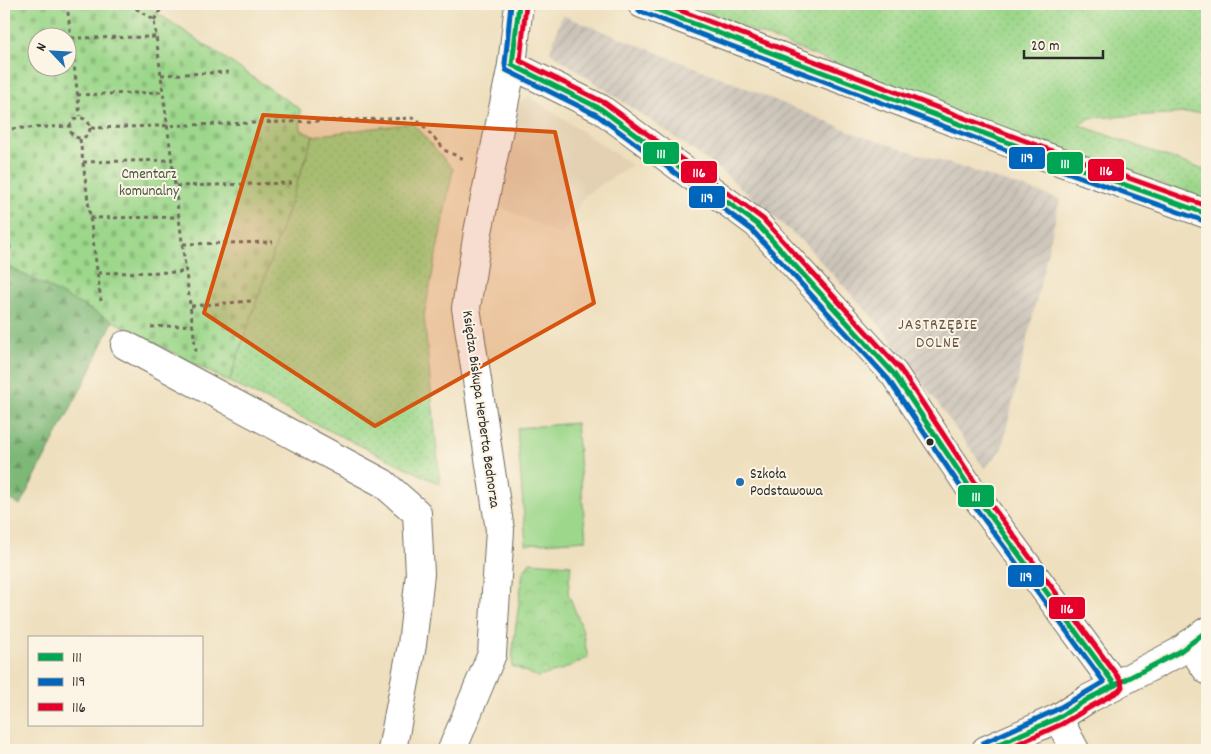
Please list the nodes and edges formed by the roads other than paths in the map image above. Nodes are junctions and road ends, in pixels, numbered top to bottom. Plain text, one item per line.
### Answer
1 (519, 4) edge
2 (642, 4) edge
3 (512, 65) junction
4 (1207, 214) edge
5 (125, 345) dead end
6 (1198, 638) edge
7 (1207, 670) edge
8 (1115, 685) junction
9 (1058, 718) junction
10 (392, 750) edge
11 (452, 750) edge
12 (986, 750) edge
13 (1075, 750) edge

1 - 3 street, Księdza Biskupa Herberta Bednorza
2 - 4 street
3 - 8 street
3 - 11 street, Księdza Biskupa Herberta Bednorza
5 - 10 street
6 - 7 street
6 - 8 street
8 - 9 street
9 - 12 street
9 - 13 street

